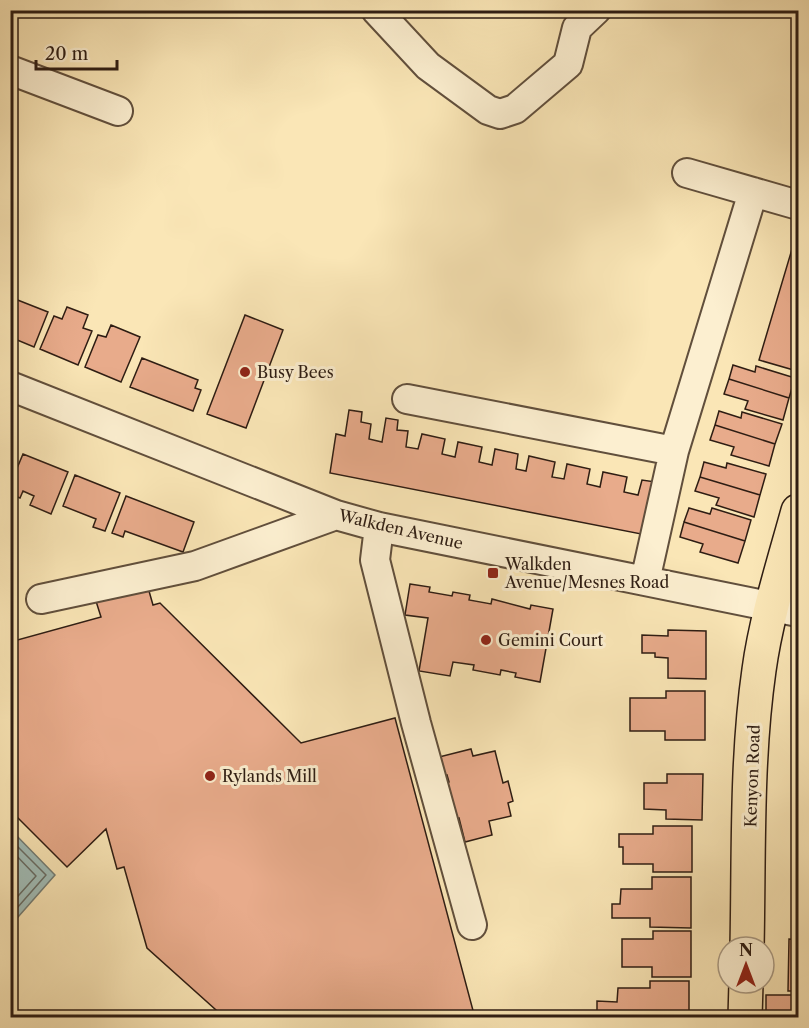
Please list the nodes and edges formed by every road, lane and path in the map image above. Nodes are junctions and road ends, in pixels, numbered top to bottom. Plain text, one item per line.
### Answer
1 (376, 10) edge
2 (578, 16) edge
3 (10, 70) edge
4 (118, 111) dead end
5 (687, 173) dead end
6 (753, 192) junction
7 (798, 205) edge
8 (10, 386) edge
9 (407, 399) dead end
10 (674, 451) junction
11 (798, 511) edge
12 (336, 515) junction
13 (379, 527) junction
14 (645, 580) junction
15 (41, 599) dead end
16 (786, 610) edge
17 (472, 926) dead end
18 (747, 935) edge
19 (746, 995) edge
20 (745, 1017) edge

1 - 2 street
3 - 4 street
5 - 6 street
6 - 7 street
6 - 10 street
8 - 12 street, Walkden Avenue
9 - 10 street
10 - 14 street
11 - 16 main road, Kenyon Road
12 - 13 street, Walkden Avenue
12 - 15 street
13 - 14 street, Walkden Avenue
13 - 17 street
14 - 16 street, Walkden Avenue
16 - 18 main road, Kenyon Road
19 - 20 main road

